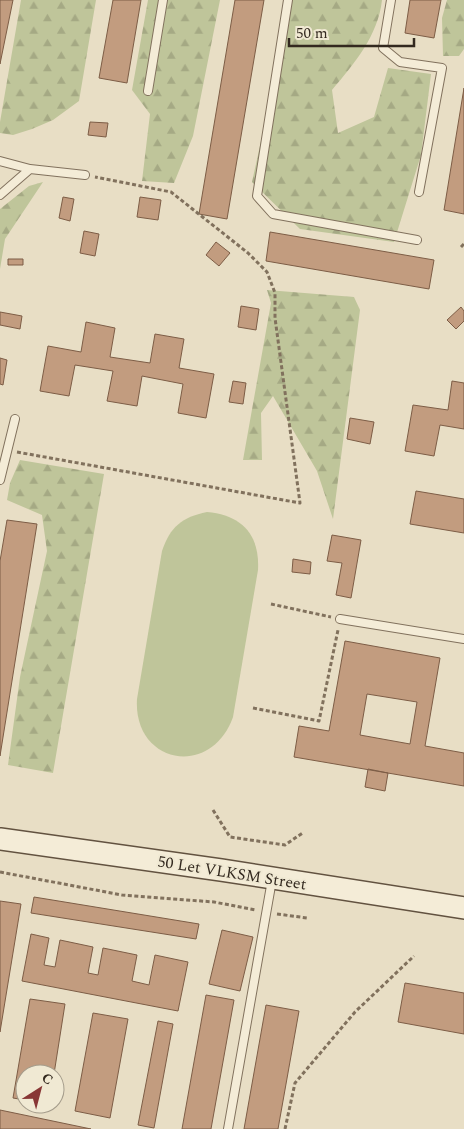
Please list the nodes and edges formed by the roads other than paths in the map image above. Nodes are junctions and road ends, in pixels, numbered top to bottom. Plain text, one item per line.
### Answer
1 (163, 0) edge
2 (288, 0) edge
3 (391, 0) edge
4 (148, 91) dead end
5 (0, 161) edge
6 (30, 169) junction
7 (85, 175) road end
8 (419, 192) dead end
9 (0, 195) edge
10 (417, 240) dead end
11 (15, 419) dead end
12 (0, 480) edge
13 (340, 619) road end
14 (464, 639) edge
15 (0, 839) edge
16 (272, 878) junction
17 (464, 908) edge
18 (228, 1129) edge

1 - 4 lane
2 - 10 lane
3 - 8 lane
5 - 6 lane
6 - 7 lane
6 - 9 lane
11 - 12 lane
13 - 14 lane
15 - 16 main road, 50 Let VLKSM Street
16 - 17 main road, 50 Let VLKSM Street
16 - 18 lane

